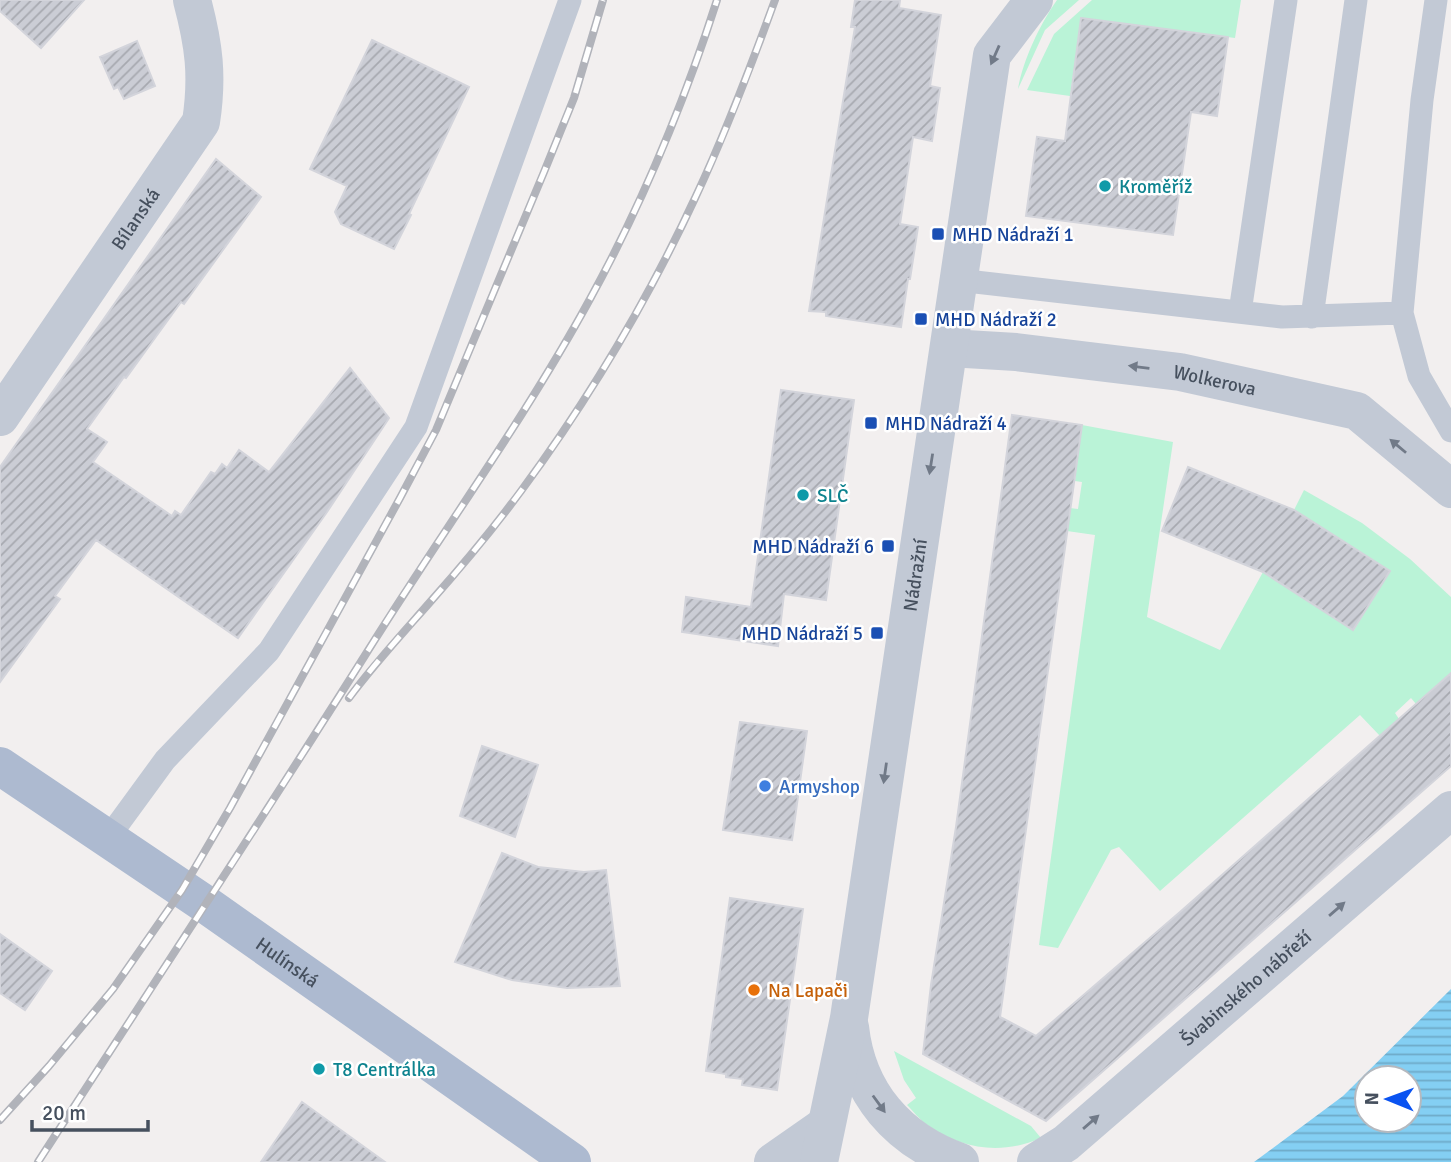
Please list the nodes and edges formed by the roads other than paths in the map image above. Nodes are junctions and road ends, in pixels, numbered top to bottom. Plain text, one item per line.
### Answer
1 (192, 0) edge
2 (570, 0) edge
3 (1034, 0) edge
4 (1286, 0) edge
5 (1356, 0) edge
6 (1436, 0) edge
7 (958, 280) junction
8 (1240, 312) junction
9 (1402, 313) junction
10 (1312, 317) junction
11 (949, 348) junction
12 (0, 417) edge
13 (1451, 431) edge
14 (1451, 489) edge
15 (0, 766) edge
16 (1451, 810) edge
17 (108, 838) junction
18 (849, 1018) junction
19 (826, 1125) junction
20 (572, 1162) edge
21 (773, 1162) edge
22 (819, 1162) edge
23 (960, 1162) edge
24 (1036, 1162) edge

1 - 12 street, Bílanská
2 - 17 lane
3 -> 7 street, Nádražní
4 - 8 lane
5 - 10 lane
6 - 9 lane
7 - 8 lane
7 - 11 street, Nádražní
8 - 10 lane
9 - 10 lane
9 - 13 lane
14 -> 11 street, Wolkerova
11 -> 18 street, Nádražní
15 - 17 main road, Hulínská
24 -> 16 street, Švabinského nábřeží
17 - 20 main road, Hulínská
18 - 19 street, Nádražní
18 -> 23 street
19 - 21 street
19 - 22 street, Nádražní

